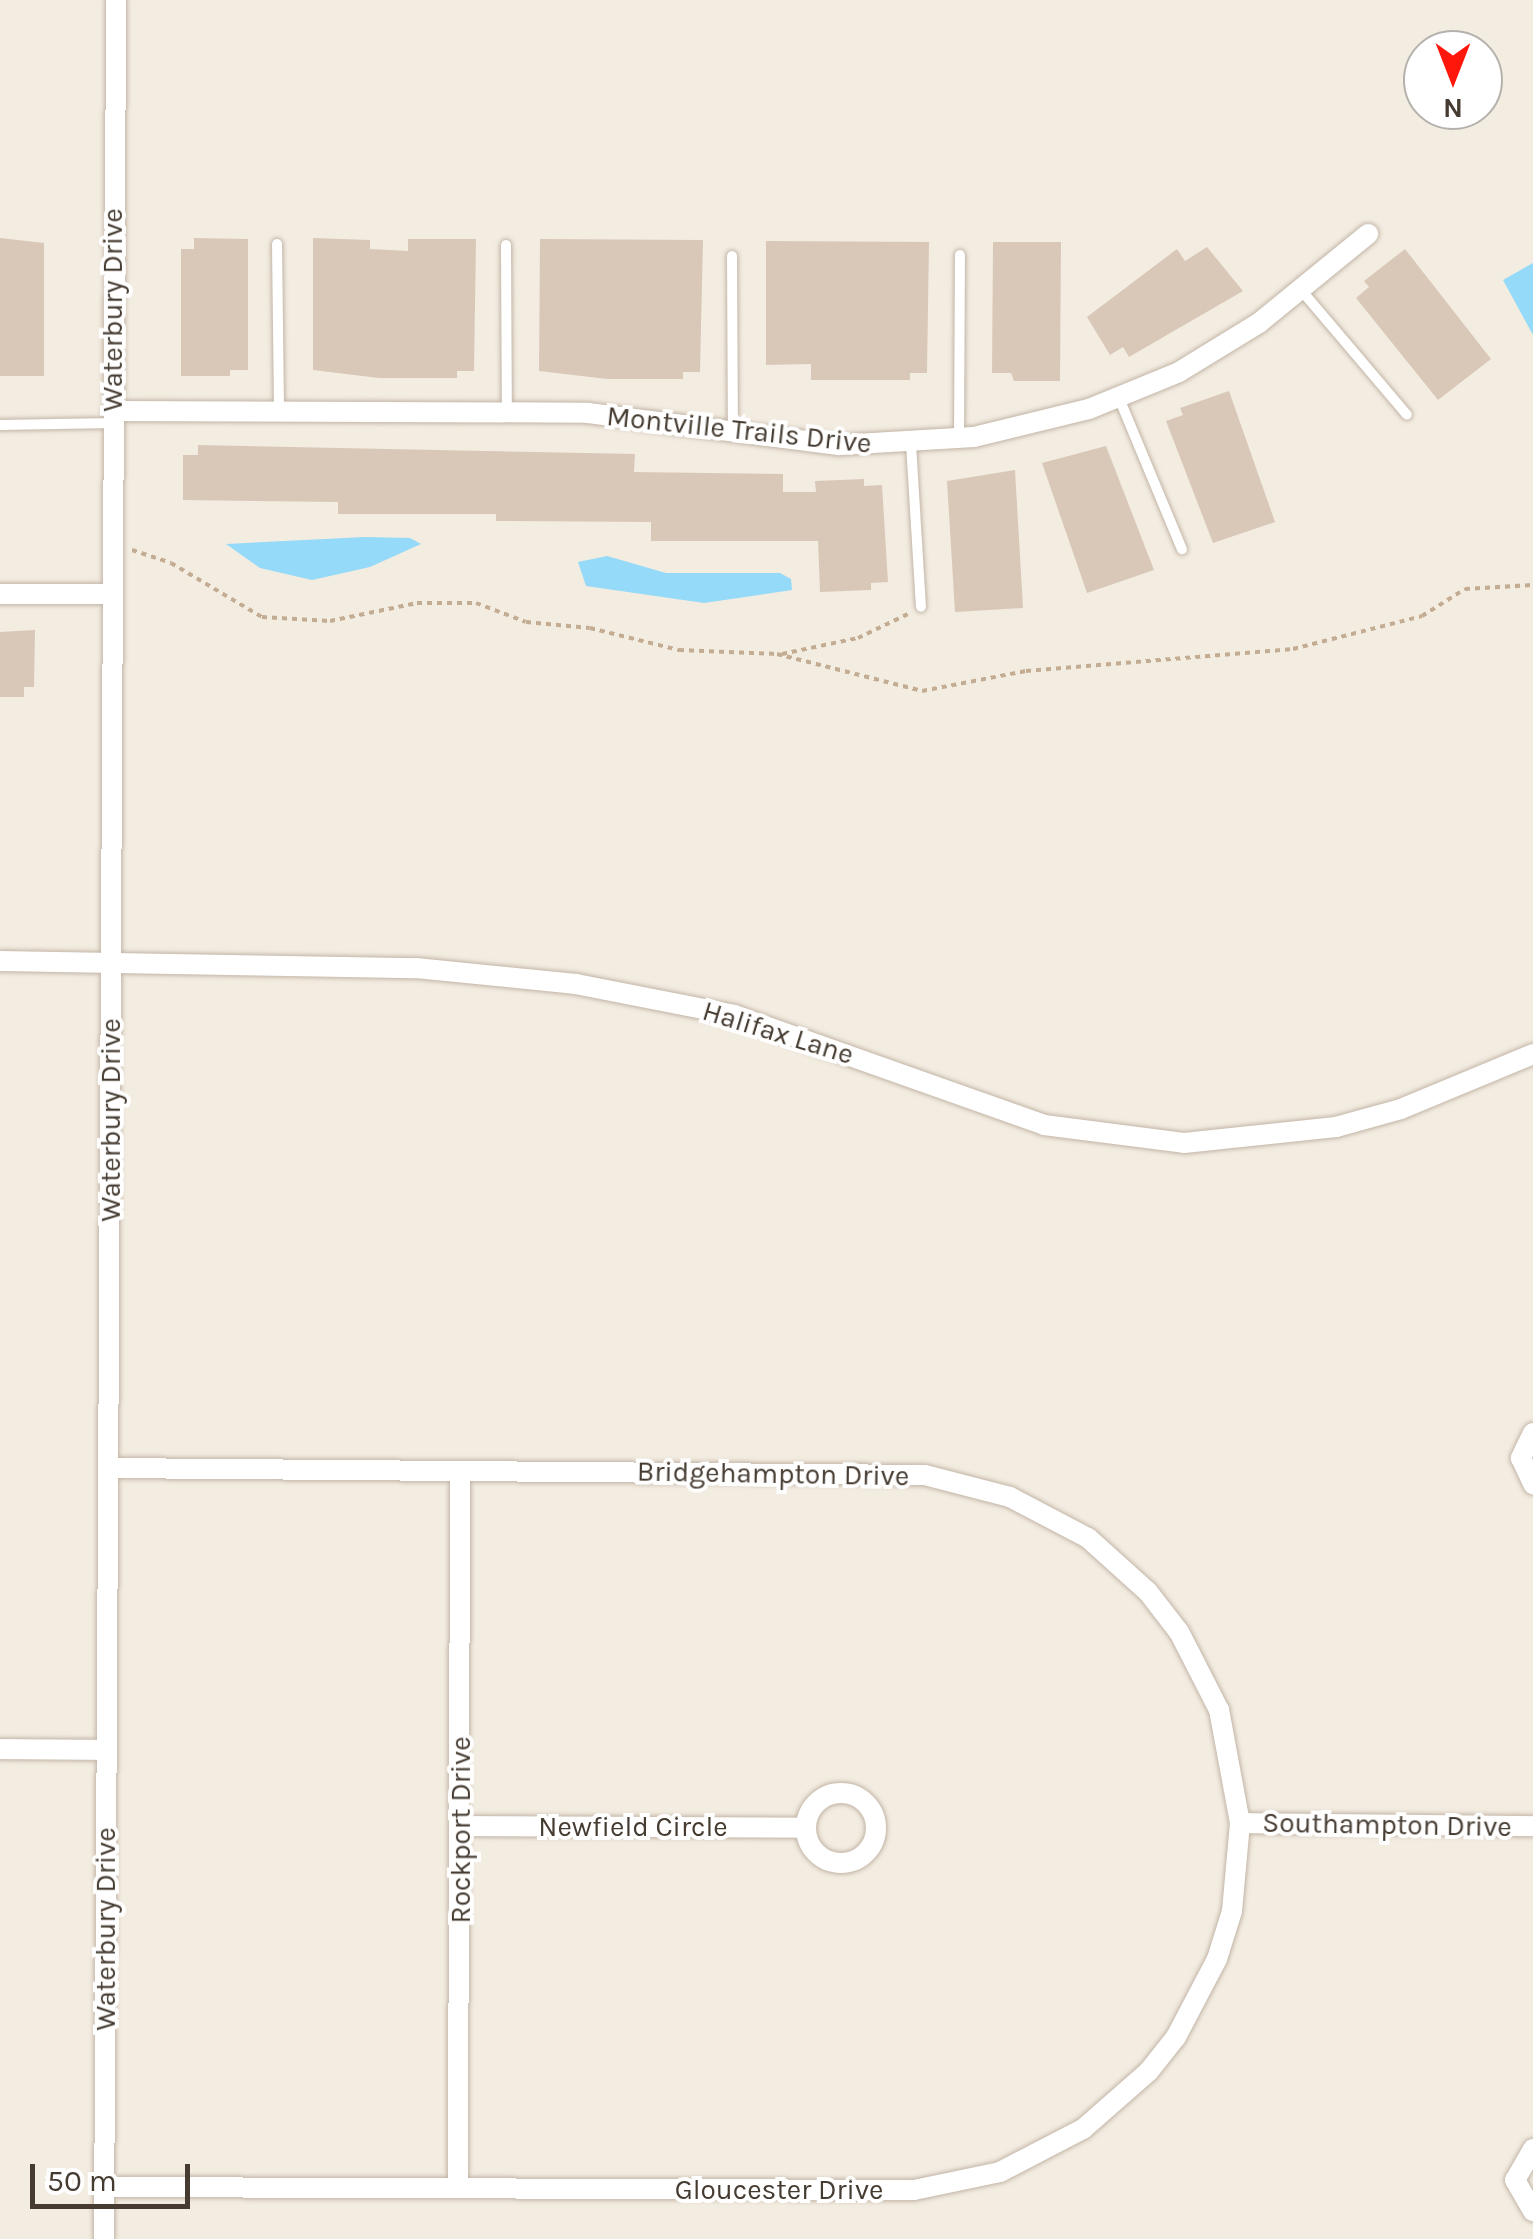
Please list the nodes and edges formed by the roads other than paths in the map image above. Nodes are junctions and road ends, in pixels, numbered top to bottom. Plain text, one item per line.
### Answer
1 (116, 0) edge
2 (1368, 234) dead end
3 (277, 244) dead end
4 (506, 245) dead end
5 (960, 255) dead end
6 (732, 256) dead end
7 (1302, 291) junction
8 (1119, 398) junction
9 (279, 412) junction
10 (506, 413) junction
11 (1407, 415) dead end
12 (112, 417) junction
13 (0, 425) edge
14 (733, 431) junction
15 (958, 439) junction
16 (911, 444) junction
17 (1182, 549) dead end
18 (0, 594) edge
19 (112, 594) junction
20 (921, 607) road end
21 (0, 960) edge
22 (112, 963) junction
23 (1533, 1054) edge
24 (1533, 1432) edge
25 (110, 1468) junction
26 (460, 1471) junction
27 (1533, 1484) edge
28 (0, 1750) edge
29 (108, 1750) junction
30 (1240, 1824) junction
31 (461, 1826) junction
32 (1533, 1826) edge
33 (805, 1828) dead end
34 (1533, 2149) edge
35 (104, 2187) junction
36 (458, 2188) junction
37 (1533, 2211) edge
38 (104, 2239) edge

1 - 12 street, Waterbury Drive
2 - 7 street, Montville Trails Drive
3 - 9 lane
4 - 10 lane
5 - 15 lane
6 - 14 lane
7 - 8 street, Montville Trails Drive
7 - 11 lane
8 - 15 street, Montville Trails Drive
8 - 17 lane
9 - 10 street, Montville Trails Drive
9 - 12 street, Montville Trails Drive
10 - 14 street, Montville Trails Drive
12 - 13 lane
12 - 19 street, Waterbury Drive
14 - 16 street, Montville Trails Drive
15 - 16 street, Montville Trails Drive
16 - 20 lane
18 - 19 street
19 - 22 street, Waterbury Drive
21 - 22 street, Halifax Lane
22 - 23 street, Halifax Lane
22 - 25 street, Waterbury Drive
24 - 27 street
25 - 26 street, Bridgehampton Drive
25 - 29 street, Waterbury Drive
26 - 30 street, Bridgehampton Drive
26 - 31 street, Rockport Drive
28 - 29 street
29 - 35 street, Waterbury Drive
30 - 32 street, Southampton Drive
30 - 36 street, Gloucester Drive
31 - 33 street, Newfield Circle
31 - 36 street, Rockport Drive
34 - 37 street
35 - 36 street, Gloucester Drive
35 - 38 street, Waterbury Drive

